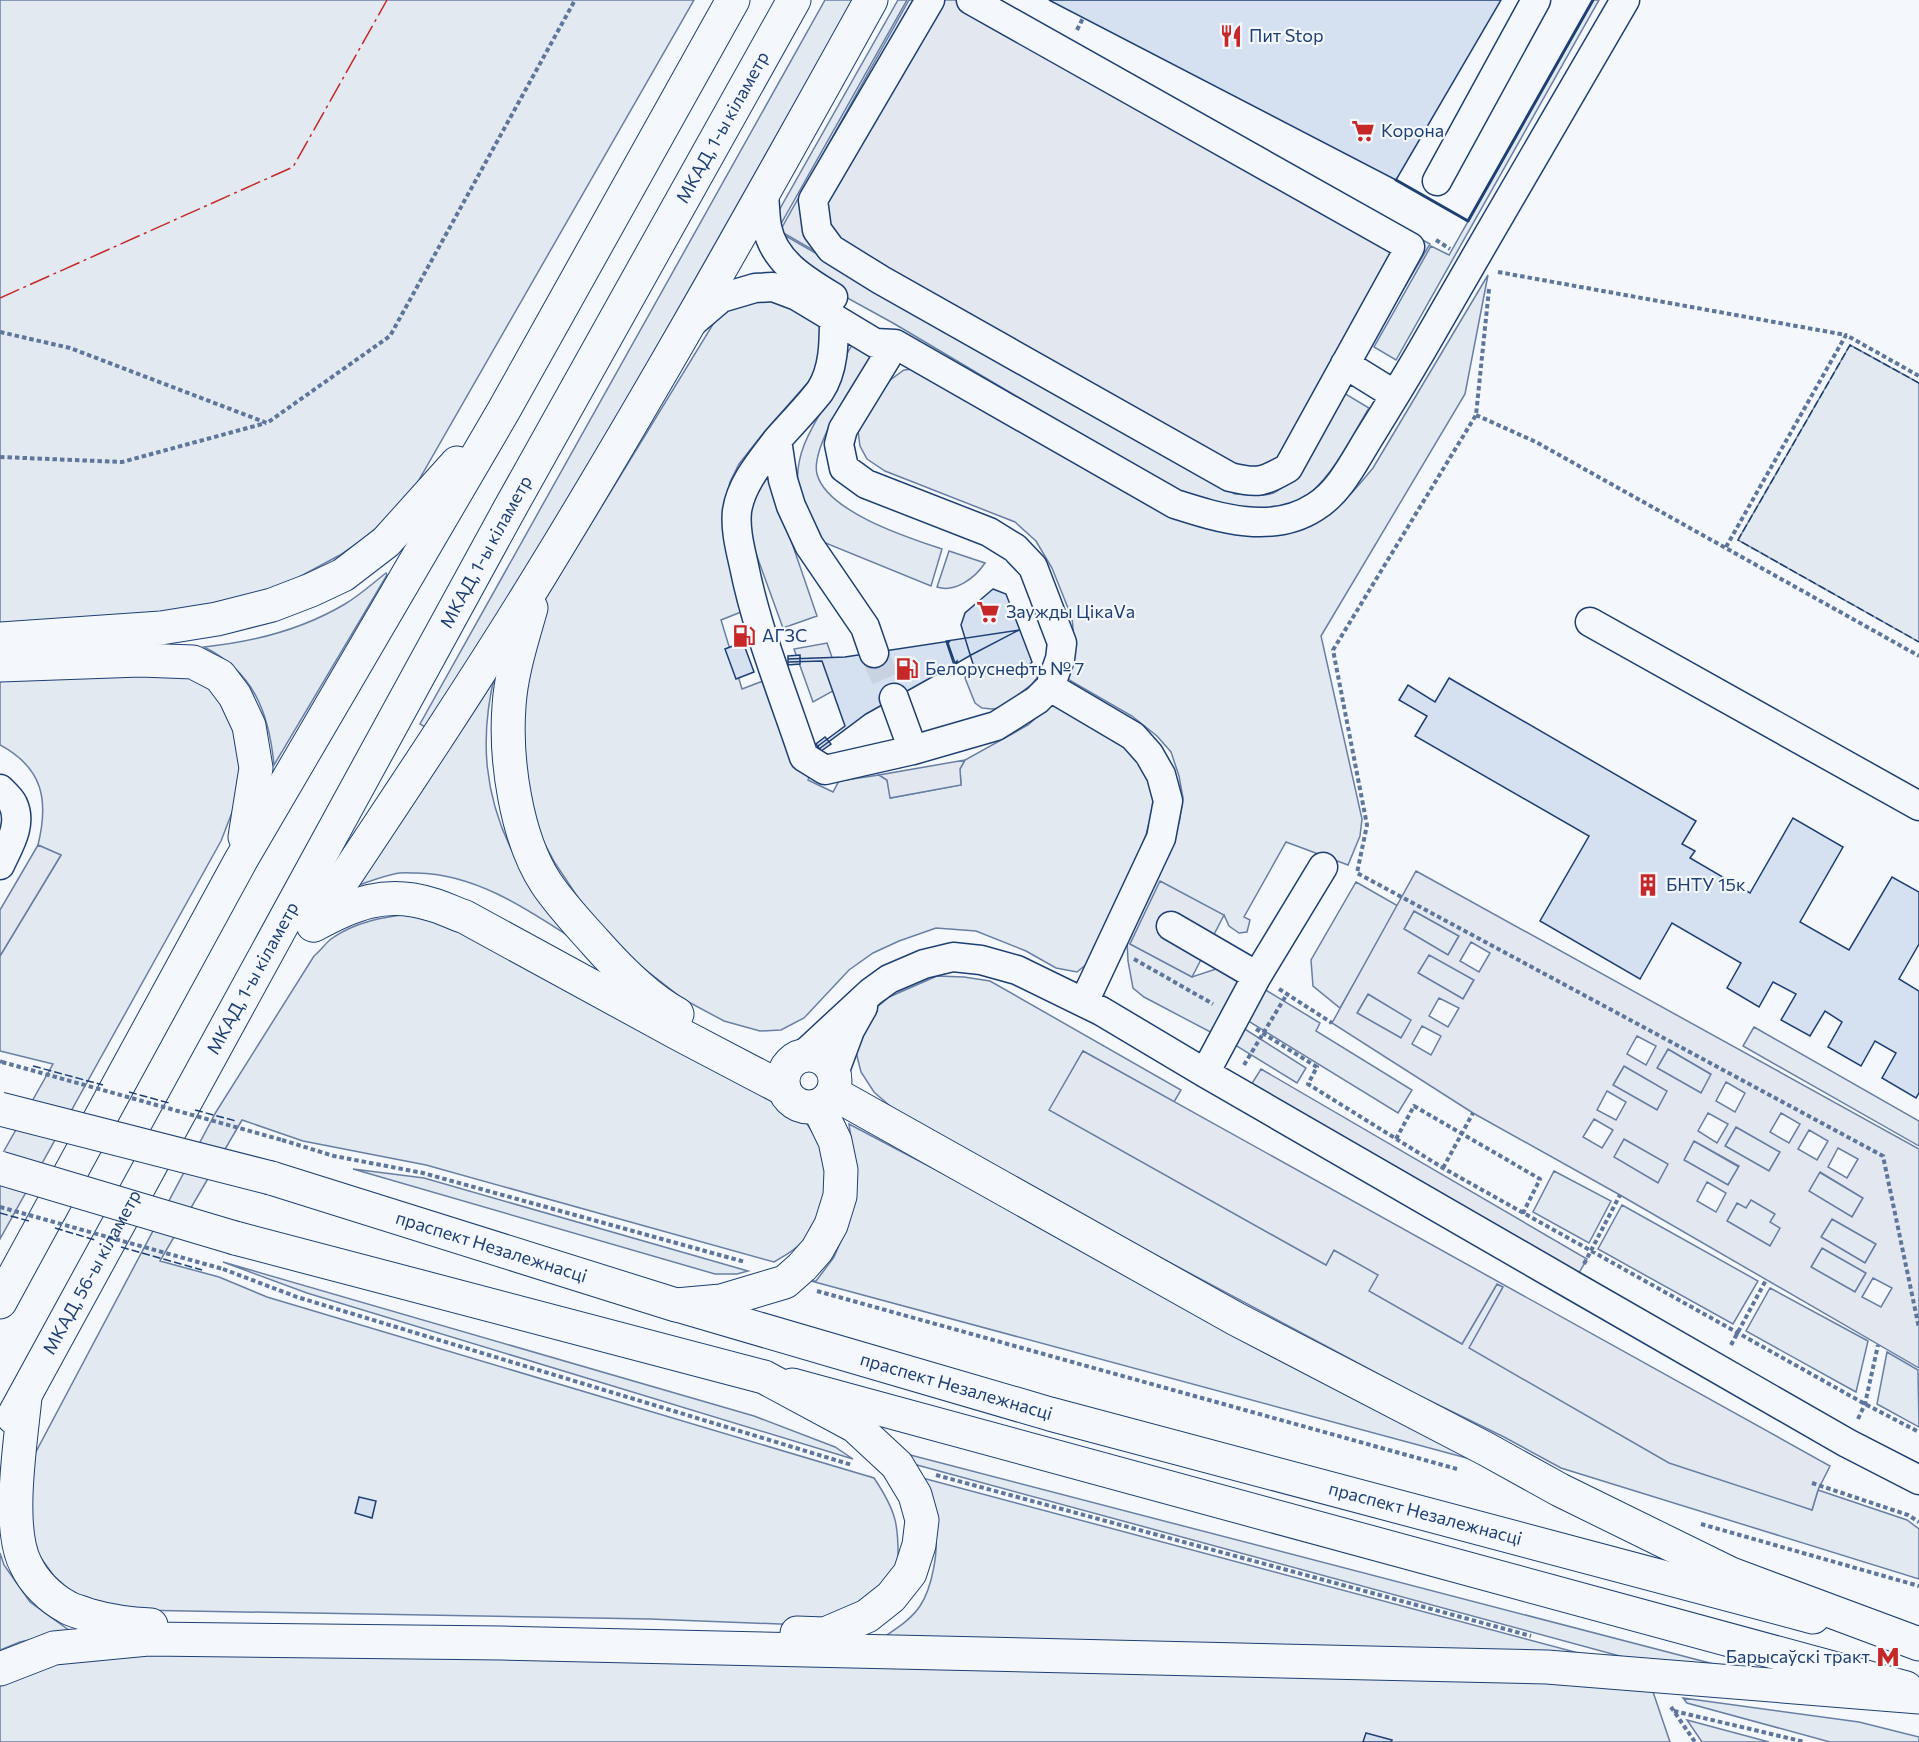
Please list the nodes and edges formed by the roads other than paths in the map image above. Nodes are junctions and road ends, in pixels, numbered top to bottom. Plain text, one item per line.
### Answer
1 (733, 0) edge
2 (794, 0) edge
3 (871, 0) edge
4 (930, 0) edge
5 (971, 0) edge
6 (1536, 0) edge
7 (1625, 0) edge
8 (1437, 181) dead end
9 (764, 194) junction
10 (834, 318) junction
11 (688, 326) junction
12 (895, 344) junction
13 (1345, 364) junction
14 (1395, 395) junction
15 (504, 410) junction
16 (777, 440) junction
17 (540, 576) junction
18 (1590, 622) dead end
19 (0, 639) edge
20 (874, 653) tunnel mouth
21 (0, 665) edge
22 (1050, 687) junction
23 (894, 699) tunnel mouth
24 (913, 750) junction
25 (0, 789) edge
26 (1919, 806) edge
27 (241, 860) junction
28 (0, 865) edge
29 (1323, 867) dead end
30 (313, 925) junction
31 (1170, 926) dead end
32 (1257, 976) junction
33 (871, 992) junction
34 (1084, 1002) junction
35 (228, 1024) junction
36 (791, 1072) junction
37 (1204, 1073) junction
38 (828, 1091) junction
39 (183, 1107) joint
40 (0, 1109) edge
41 (0, 1168) edge
42 (0, 1302) edge
43 (676, 1305) junction
44 (764, 1377) junction
45 (24, 1397) junction
46 (0, 1438) edge
47 (1919, 1480) edge
48 (1919, 1645) edge
49 (0, 1669) edge
50 (1919, 1691) edge
51 (1919, 1697) edge

1 - 15 main road
2 - 35 main road, МКАД, 1-ы кіламетр
3 - 9 main road
4 - 13 street
5 - 13 street
6 - 8 street
7 - 14 street
9 - 11 main road
9 - 12 street
10 - 11 street
10 - 12 street
10 - 16 street
11 - 17 main road
12 - 14 street
12 - 22 street
13 - 14 street
15 - 19 main road
15 - 27 main road
16 - 20 street
16 - 24 street
17 - 30 main road
17 - 36 main road
18 - 26 street
21 - 27 main road
22 - 24 street
22 - 34 street
23 - 24 street
25 - 28 street
27 - 42 main road
29 - 32 street
30 - 35 main road
30 - 36 main road
31 - 32 street
32 - 37 street
33 - 34 street
33 - 36 street
33 - 38 street
34 - 37 street
35 - 39 main road, МКАД, 1-ы кіламетр
36 - 38 main road
36 - 38 main road
37 - 47 street
38 - 43 main road
38 - 48 main road
39 - 45 main road, МКАД, 56-ы кіламетр
40 - 43 main road, праспект Незалежнасці, bridge
41 - 44 main road, bridge
43 - 48 main road, праспект Незалежнасці
44 - 45 main road
44 - 50 main road
45 - 46 main road, МКАД, 56-ы кіламетр
49 - 51 main road

